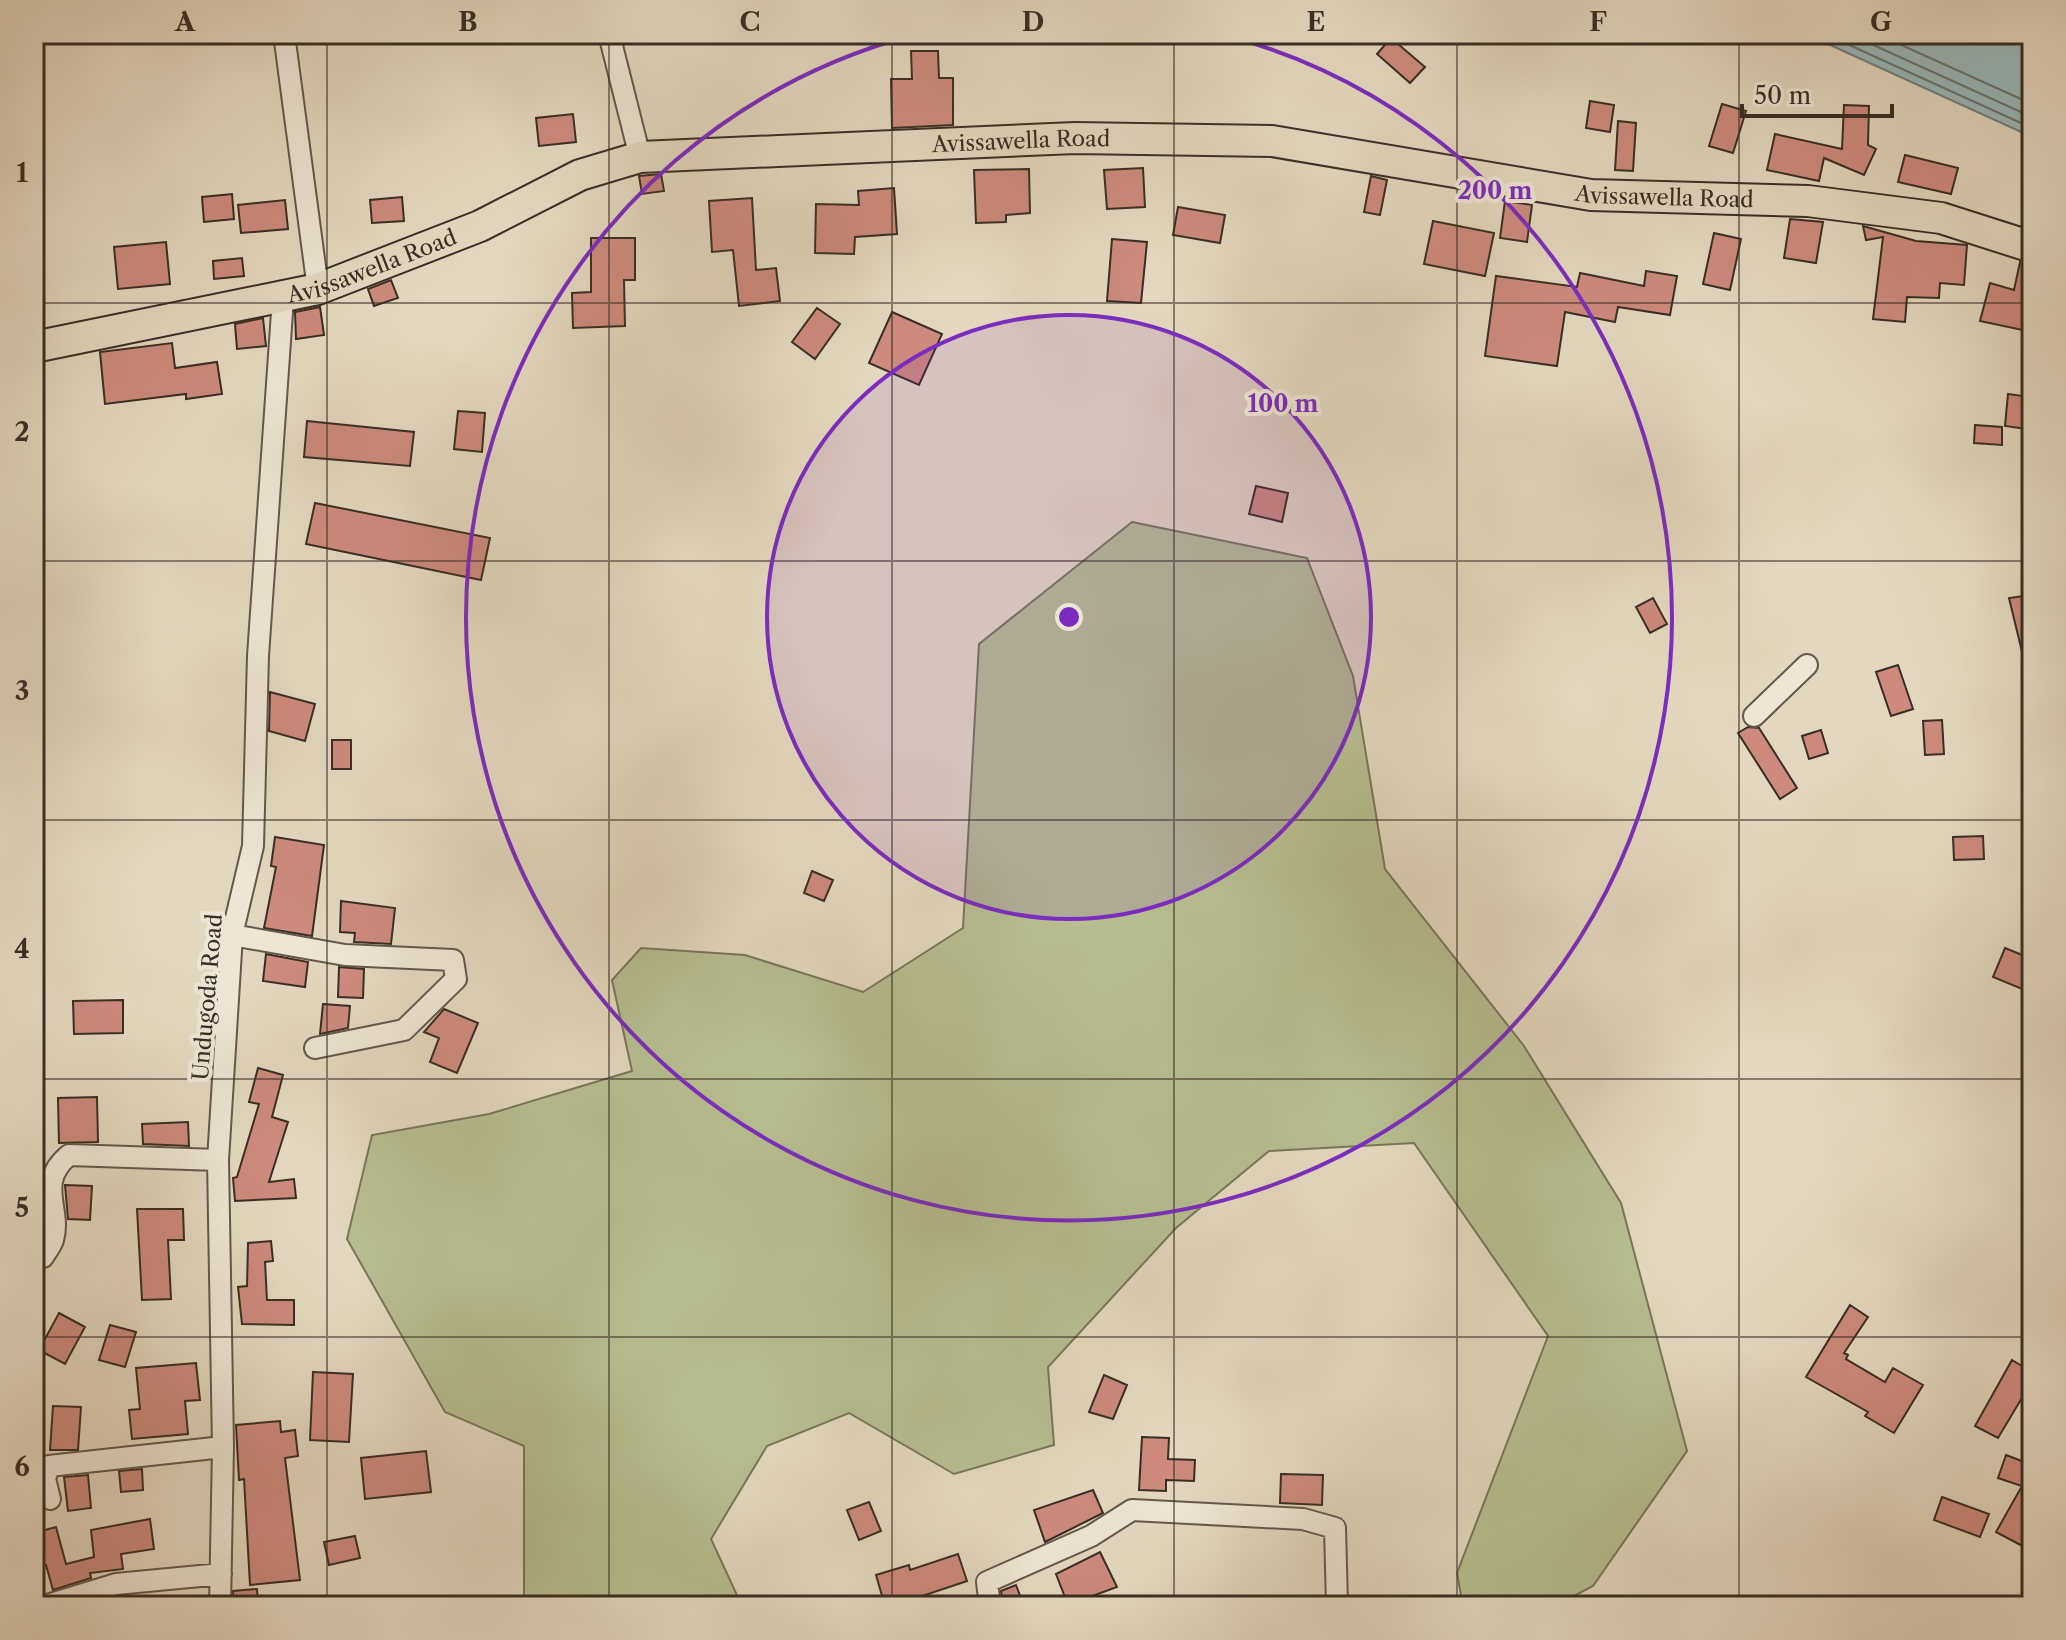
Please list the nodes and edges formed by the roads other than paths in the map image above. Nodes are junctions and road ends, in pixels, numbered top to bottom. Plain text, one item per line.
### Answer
1 (284, 34) edge
2 (609, 34) edge
3 (640, 157) junction
4 (2032, 247) edge
5 (318, 289) junction
6 (283, 298) junction
7 (34, 347) edge
8 (1807, 665) dead end
9 (1754, 716) dead end
10 (232, 935) junction
11 (315, 1048) dead end
12 (218, 1160) junction
13 (43, 1257) dead end
14 (223, 1447) junction
15 (50, 1499) dead end
16 (221, 1574) junction
17 (44, 1606) edge
18 (220, 1606) edge
19 (990, 1606) edge
20 (1337, 1606) edge

1 - 5 street
2 - 3 street
3 - 4 main road, Avissawella Road
3 - 5 main road, Avissawella Road
5 - 6 main road, Avissawella Road
6 - 7 main road, Avissawella Road
6 - 10 street, Undugoda Road
8 - 9 street
10 - 11 street
10 - 12 street, Undugoda Road
12 - 13 street
12 - 14 street, Undugoda Road
14 - 15 street
14 - 16 street, Undugoda Road
16 - 17 street
16 - 18 street, Undugoda Road
19 - 20 street

